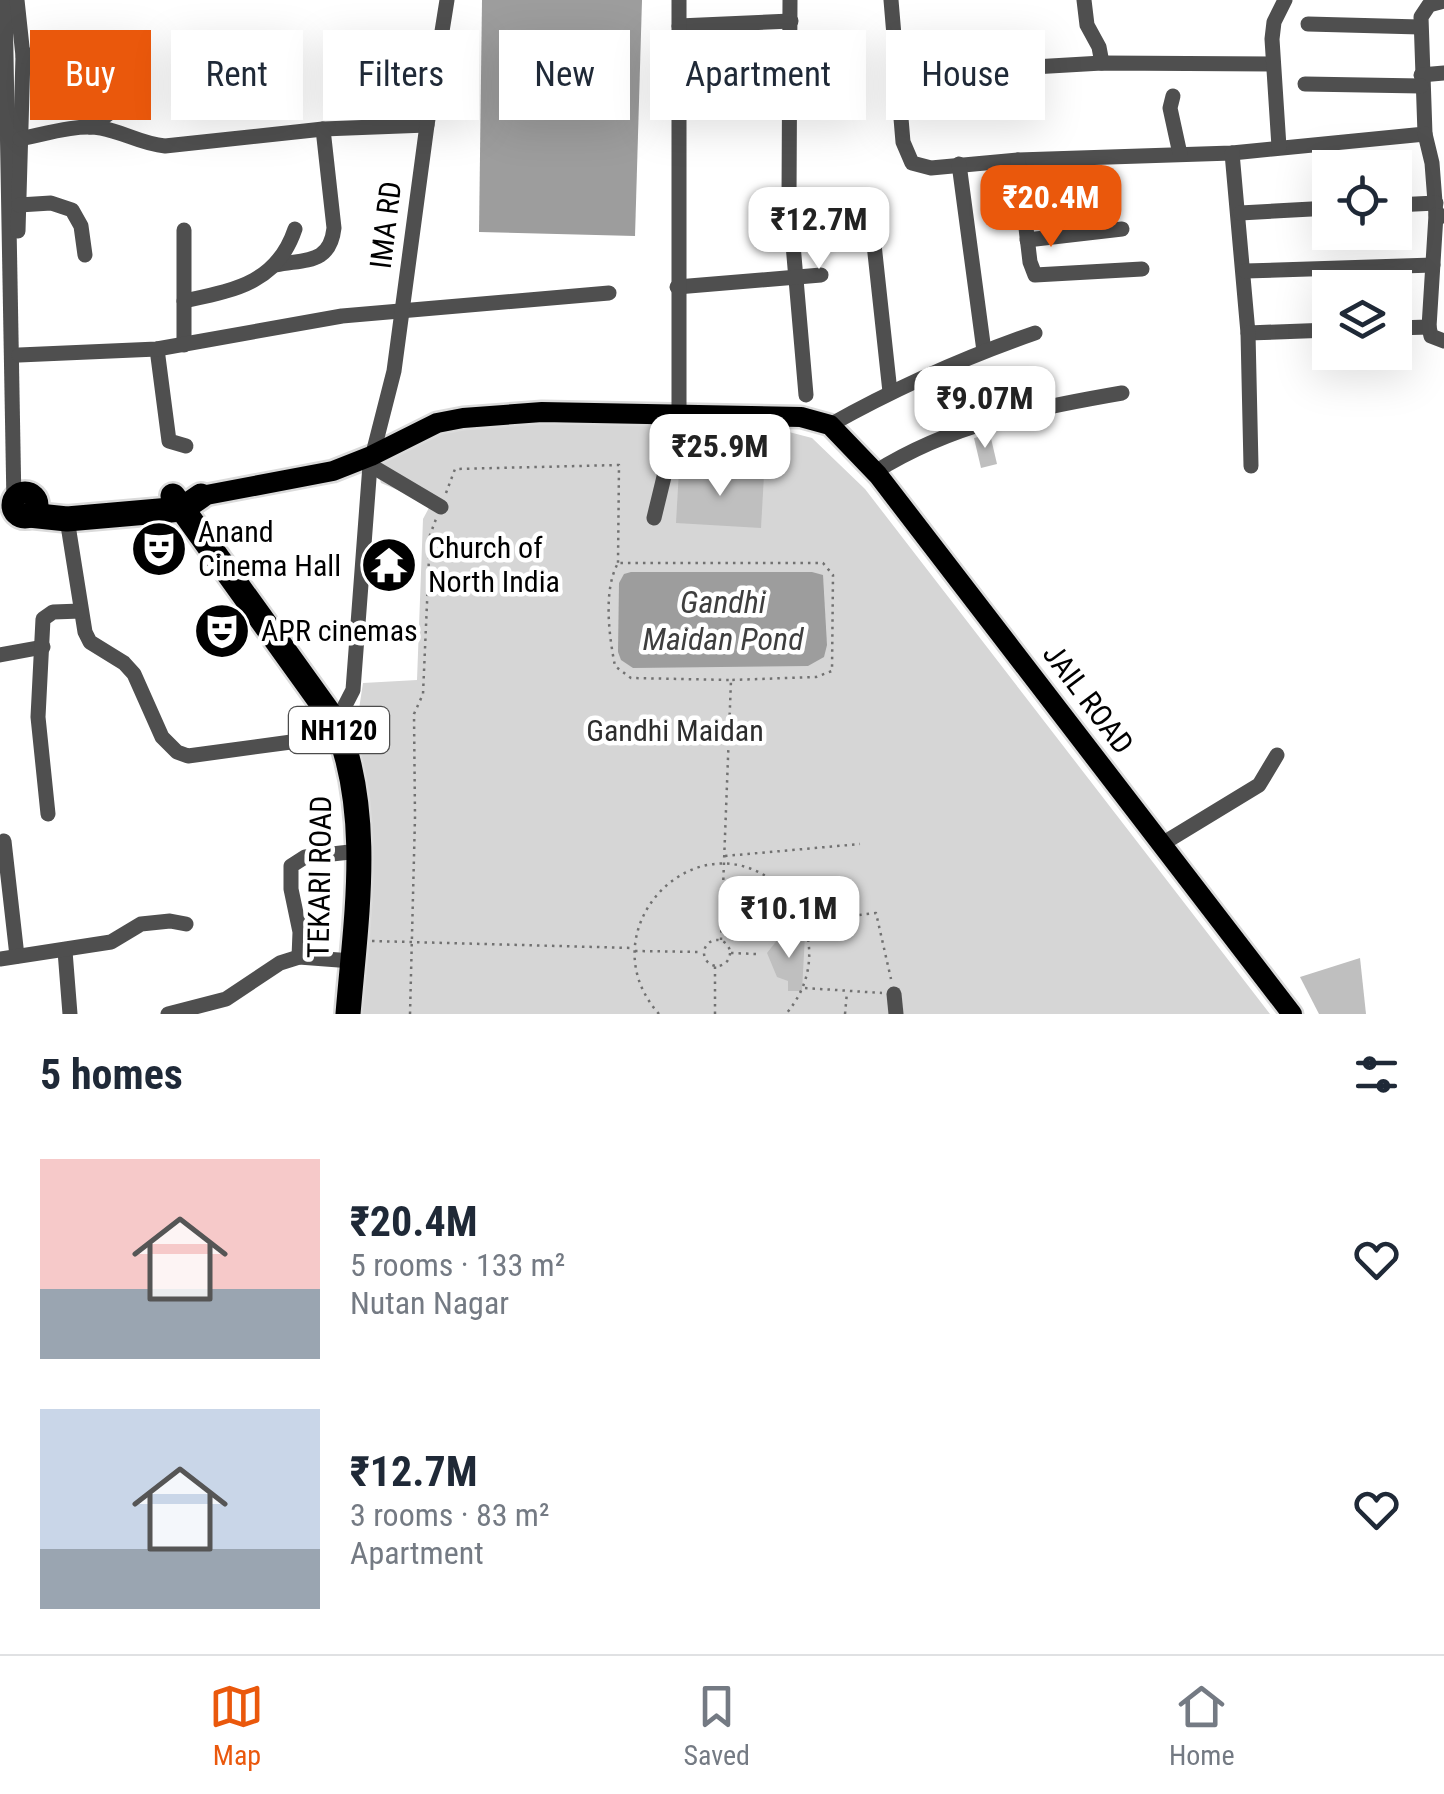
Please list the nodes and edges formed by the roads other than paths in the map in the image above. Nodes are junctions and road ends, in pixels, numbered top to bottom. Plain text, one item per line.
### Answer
1 (4, 0) edge
2 (17, 0) edge
3 (447, 0) edge
4 (679, 0) edge
5 (790, 0) edge
6 (891, 0) edge
7 (1084, 0) edge
8 (1284, 0) edge
9 (1444, 1) edge
10 (2, 21) edge
11 (791, 21) junction
12 (1308, 24) dead end
13 (680, 26) junction
14 (1420, 27) junction
15 (894, 30) edge
16 (23, 56) junction
17 (1102, 63) junction
18 (1273, 64) junction
19 (1045, 67) edge
20 (1444, 72) edge
21 (1421, 81) junction
22 (1304, 84) dead end
23 (1173, 96) dead end
24 (903, 120) edge
25 (426, 125) junction
26 (90, 127) junction
27 (323, 128) junction
28 (20, 139) junction
29 (1432, 142) edge
30 (1279, 147) junction
31 (1232, 152) junction
32 (1180, 154) junction
33 (1018, 160) junction
34 (959, 164) junction
35 (4, 190) edge
36 (869, 198) dead end
37 (19, 206) junction
38 (1412, 207) edge
39 (1312, 209) edge
40 (1439, 211) edge
41 (1240, 213) junction
42 (294, 228) dead end
43 (184, 230) dead end
44 (1122, 230) dead end
45 (1027, 240) junction
46 (85, 255) dead end
47 (276, 264) junction
48 (1433, 264) junction
49 (1142, 269) dead end
50 (1245, 272) junction
51 (821, 275) dead end
52 (796, 277) junction
53 (677, 287) junction
54 (609, 293) dead end
55 (184, 301) junction
56 (402, 312) junction
57 (1412, 327) edge
58 (1428, 327) junction
59 (1312, 330) edge
60 (4, 332) edge
61 (1035, 332) dead end
62 (1248, 332) junction
63 (1444, 341) edge
64 (184, 345) junction
65 (157, 349) junction
66 (984, 351) junction
67 (19, 356) junction
68 (890, 392) junction
69 (1122, 393) dead end
70 (806, 395) dead end
71 (678, 416) junction
72 (830, 425) junction
73 (186, 446) dead end
74 (370, 460) junction
75 (1251, 466) dead end
76 (875, 472) junction
77 (186, 501) junction
78 (20, 508) edge
79 (441, 508) road end
80 (654, 518) dead end
81 (67, 519) junction
82 (80, 611) junction
83 (42, 647) junction
84 (0, 655) edge
85 (336, 722) junction
86 (1277, 755) dead end
87 (48, 814) dead end
88 (4, 840) dead end
89 (1162, 844) junction
90 (359, 851) junction
91 (186, 924) dead end
92 (354, 950) junction
93 (65, 951) junction
94 (299, 957) junction
95 (8, 958) edge
96 (894, 994) road end
97 (70, 1014) edge
98 (168, 1014) edge
99 (348, 1014) edge
100 (896, 1014) edge
101 (1292, 1014) edge

1 - 10 street
2 - 16 street
3 - 25 street, IMA RD
4 - 13 street
5 - 11 street
6 - 15 street
7 - 17 street
8 - 18 street
9 - 14 street
10 - 35 street
11 - 13 street
11 - 52 street
12 - 14 street
13 - 53 street
14 - 21 street
16 - 26 street
16 - 28 street
17 - 18 street
17 - 19 street
18 - 30 street
20 - 21 street
21 - 22 street
21 - 29 street
23 - 32 street
24 - 34 street
25 - 27 street
25 - 56 street, IMA RD
26 - 27 street
26 - 28 street
27 - 47 street
28 - 37 street
29 - 30 street
29 - 40 street
30 - 31 street
31 - 32 street
31 - 41 street
32 - 33 street
33 - 34 street
33 - 45 street
34 - 66 street
35 - 60 street
36 - 68 street
37 - 46 street
37 - 67 street
38 - 40 street
39 - 41 street
40 - 48 street
41 - 50 street
42 - 47 street
43 - 55 street
44 - 45 street
45 - 49 street
47 - 55 street
48 - 50 street
48 - 58 street
50 - 62 street
51 - 52 street
52 - 53 street
52 - 70 street
53 - 71 street
54 - 56 street
55 - 64 street
56 - 64 street
56 - 74 street, IMA RD
57 - 58 street
58 - 63 street
59 - 62 street
60 - 78 street
61 - 66 street
62 - 75 street
64 - 65 street
65 - 67 street
65 - 73 street
66 - 68 street
67 - 78 street
68 - 72 street
69 - 76 street
71 - 72 main road
71 - 74 main road
71 - 80 street
72 - 76 main road, JAIL ROAD
74 - 77 main road
74 - 79 street
74 - 85 street, IMA RD
76 - 89 main road, JAIL ROAD
77 - 78 highway
77 - 81 highway
77 - 85 highway, TEKARI ROAD / NH120
78 - 81 highway
81 - 82 street
82 - 83 street
82 - 85 street
83 - 84 street
83 - 87 street
85 - 90 highway, TEKARI ROAD / NH120
86 - 89 street
88 - 95 street
89 - 101 main road, JAIL ROAD
90 - 92 highway, TEKARI ROAD / NH120
90 - 94 street
91 - 93 street
92 - 94 street
92 - 99 highway, TEKARI ROAD / NH120
93 - 95 street
93 - 97 street
94 - 98 street
96 - 100 street

